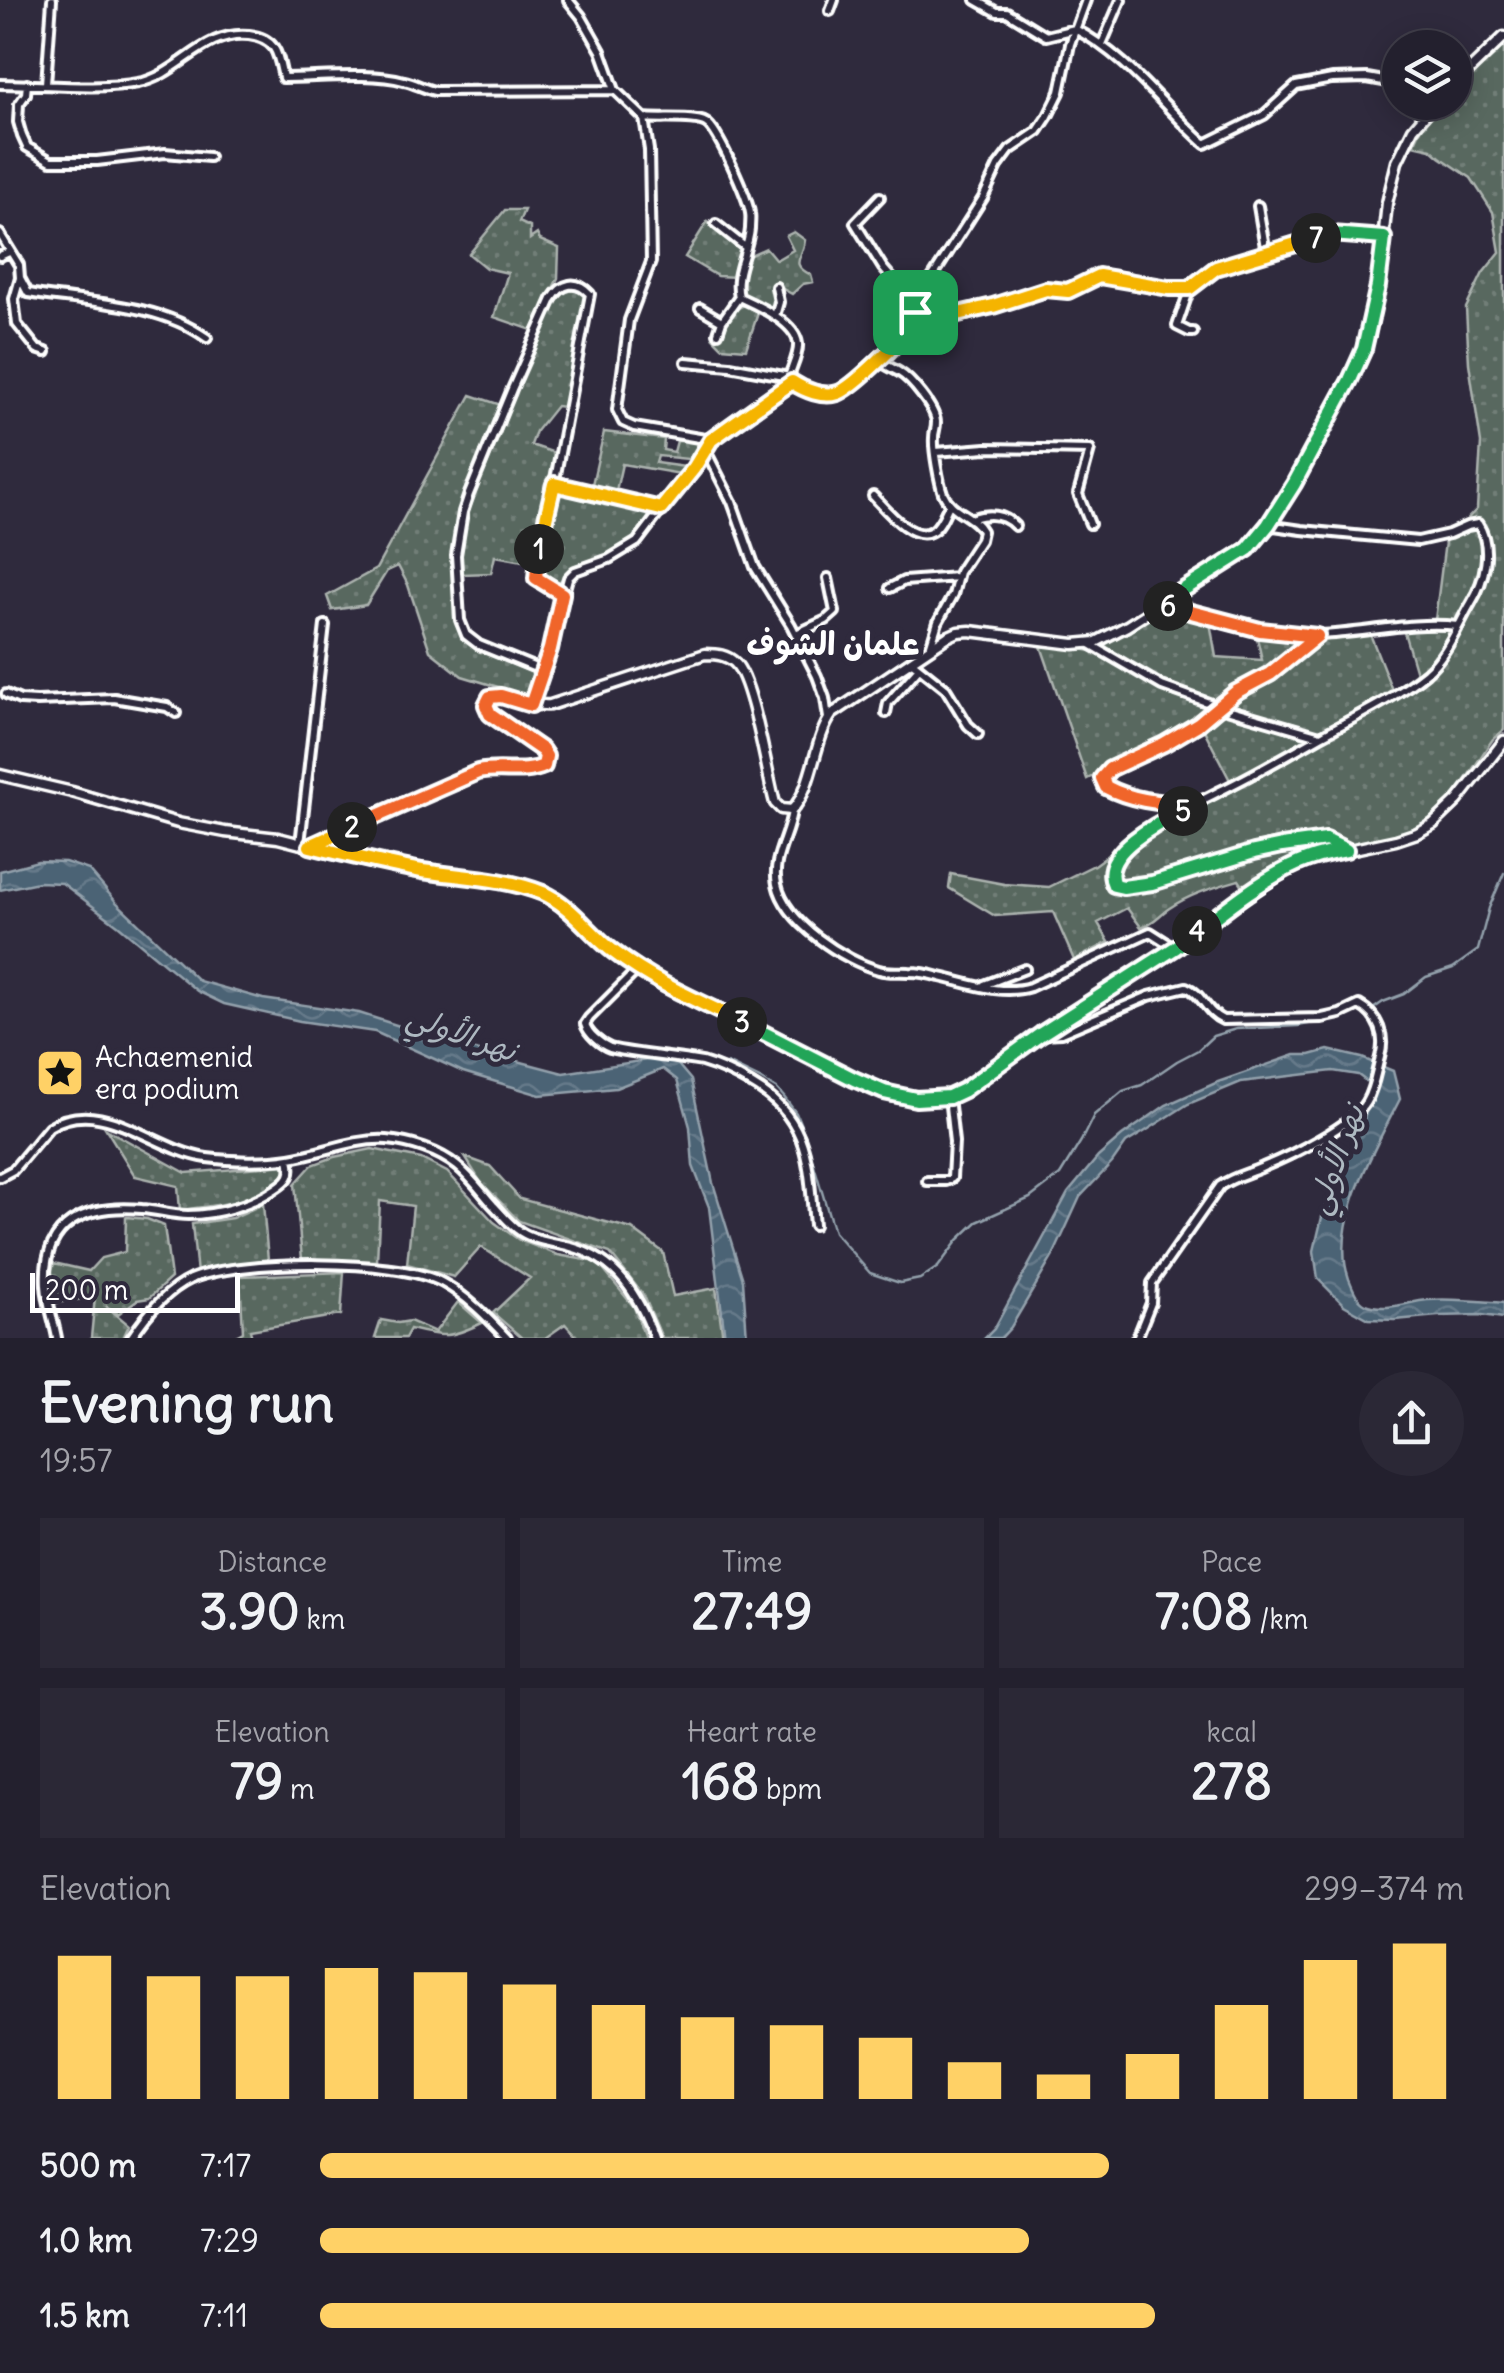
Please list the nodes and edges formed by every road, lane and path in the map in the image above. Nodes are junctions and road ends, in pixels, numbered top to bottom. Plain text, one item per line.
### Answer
1 (52, 0) edge
2 (568, 0) edge
3 (834, 0) edge
4 (976, 0) edge
5 (1086, 0) edge
6 (1121, 0) edge
7 (830, 11) dead end
8 (1075, 29) junction
9 (1504, 37) edge
10 (1102, 44) junction
11 (1472, 68) edge
12 (1382, 81) edge
13 (0, 84) edge
14 (27, 84) junction
15 (46, 84) junction
16 (615, 90) junction
17 (644, 118) junction
18 (1421, 120) edge
19 (209, 158) dead end
20 (880, 197) dead end
21 (1258, 206) dead end
22 (716, 224) dead end
23 (0, 234) edge
24 (1384, 238) junction
25 (745, 248) junction
26 (9, 252) junction
27 (1266, 252) junction
28 (0, 256) edge
29 (20, 278) junction
30 (776, 288) dead end
31 (1190, 288) junction
32 (739, 297) junction
33 (700, 308) dead end
34 (915, 312) junction
35 (775, 316) junction
36 (722, 321) junction
37 (1193, 332) dead end
38 (718, 333) dead end
39 (207, 338) dead end
40 (46, 352) dead end
41 (878, 360) junction
42 (686, 362) dead end
43 (791, 380) junction
44 (711, 440) junction
45 (706, 451) junction
46 (936, 452) junction
47 (554, 484) junction
48 (873, 496) dead end
49 (949, 504) junction
50 (661, 509) junction
51 (972, 518) junction
52 (1090, 524) dead end
53 (1268, 525) junction
54 (1015, 526) dead end
55 (957, 577) junction
56 (828, 578) dead end
57 (890, 588) dead end
58 (562, 594) junction
59 (1161, 604) junction
60 (325, 625) dead end
61 (1458, 626) junction
62 (796, 634) junction
63 (1317, 636) junction
64 (1090, 644) junction
65 (930, 648) junction
66 (910, 660) junction
67 (919, 668) junction
68 (543, 672) junction
69 (6, 694) dead end
70 (531, 705) junction
71 (1220, 707) junction
72 (886, 712) dead end
73 (176, 714) dead end
74 (828, 718) junction
75 (978, 734) dead end
76 (1321, 736) junction
77 (1504, 741) edge
78 (0, 775) edge
79 (1192, 806) junction
80 (792, 810) junction
81 (305, 845) junction
82 (1346, 850) junction
83 (1175, 948) junction
84 (638, 968) junction
85 (1025, 969) dead end
86 (982, 986) junction
87 (1041, 1034) junction
88 (949, 1097) junction
89 (289, 1158) junction
90 (0, 1177) edge
91 (927, 1182) dead end
92 (814, 1225) dead end
93 (57, 1338) edge
94 (131, 1338) edge
95 (507, 1338) edge
96 (654, 1338) edge
97 (1137, 1338) edge

1 - 15 street
2 - 16 street
3 - 7 street
4 - 8 street
5 - 8 street
6 - 10 street
8 - 10 street
8 - 34 street
9 - 11 street
10 - 12 street
13 - 14 street
14 - 15 street
14 - 19 street
15 - 16 street
16 - 17 street
17 - 25 street
17 - 44 street
18 - 24 street
20 - 34 street
21 - 27 street
22 - 25 street
23 - 26 street
24 - 27 street
24 - 53 street
25 - 32 street
26 - 28 street
26 - 29 street
27 - 31 street
29 - 39 street
29 - 40 street
30 - 35 street
31 - 34 street
31 - 37 street
32 - 35 street
32 - 36 street
33 - 36 street
34 - 41 street
35 - 43 street
36 - 38 street
41 - 43 street
41 - 46 street
42 - 43 street
43 - 44 street
44 - 45 street
45 - 50 street
45 - 62 street
46 - 49 street
46 - 52 street
47 - 50 street
47 - 58 street
47 - 68 street
48 - 49 street
49 - 51 street
50 - 58 street
51 - 54 street
51 - 55 street
53 - 59 street
53 - 61 street
55 - 57 street
55 - 65 street
56 - 62 street
58 - 68 street
59 - 63 street
59 - 64 street
60 - 81 street
61 - 63 street
61 - 76 street
62 - 74 street
63 - 71 street
64 - 65 street
64 - 71 street
65 - 66 street
66 - 67 street
66 - 74 street
67 - 72 street
67 - 75 street
68 - 70 street
69 - 73 street
70 - 80 street
70 - 81 street
71 - 76 street
71 - 79 street
74 - 80 street
76 - 79 street
77 - 82 street
78 - 81 street
79 - 82 street
80 - 86 street
81 - 84 street
82 - 83 street
83 - 86 street
83 - 87 street
84 - 88 street
84 - 92 street
85 - 86 street
87 - 88 street
87 - 97 street
88 - 91 street
89 - 90 street
89 - 93 street
89 - 96 street
94 - 95 street

